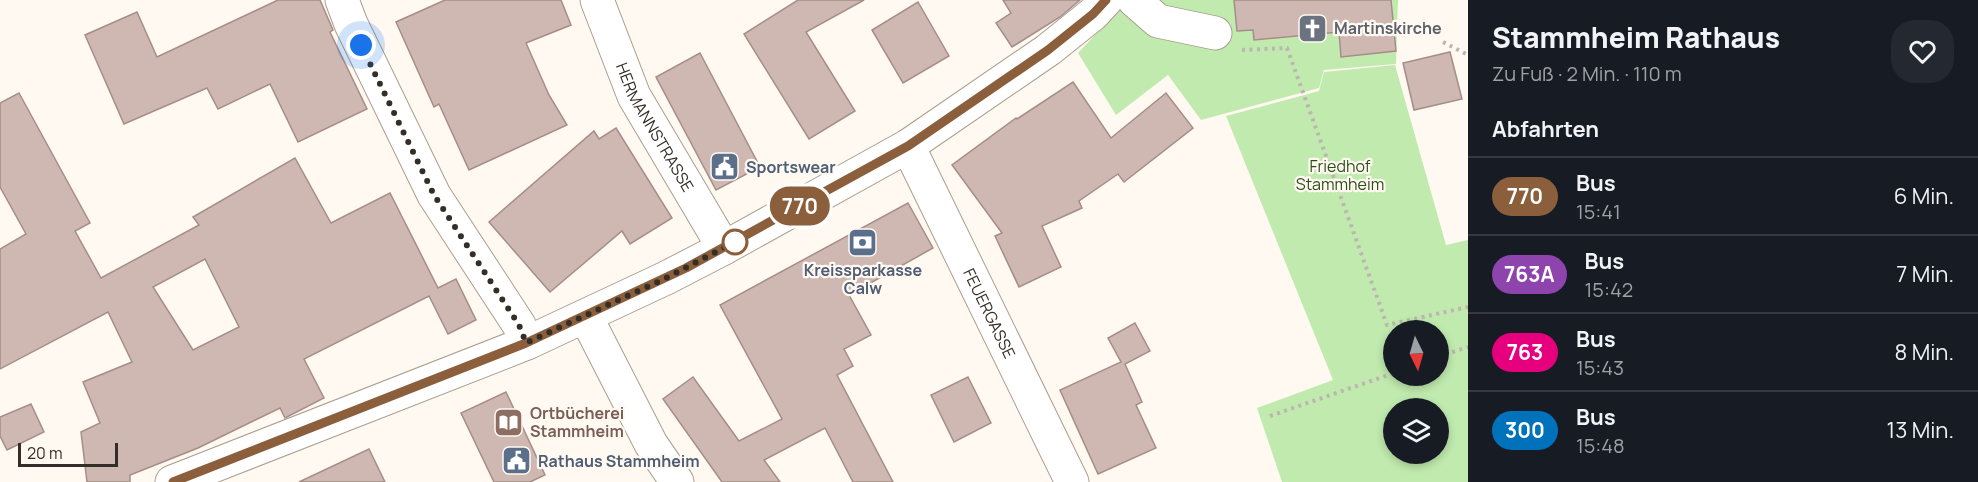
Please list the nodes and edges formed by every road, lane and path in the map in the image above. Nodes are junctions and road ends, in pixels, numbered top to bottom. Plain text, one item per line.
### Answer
1 (342, 0) edge
2 (597, 0) edge
3 (1134, 0) edge
4 (1095, 5) edge
5 (1215, 33) joint
6 (1443, 42) dead end
7 (1468, 55) edge
8 (908, 146) junction
9 (724, 248) junction
10 (1468, 307) edge
11 (586, 317) junction
12 (526, 343) junction
13 (1468, 346) edge
14 (1449, 353) edge
15 (1383, 377) edge
16 (1270, 416) dead end
17 (172, 482) edge
18 (677, 482) edge
19 (1072, 482) edge

1 - 12 street
2 - 9 street, HERMANNSTRASSE
3 - 5 street
4 - 8 street
5 - 10 path
6 - 7 path
8 - 9 street
8 - 19 street, FEUERGASSE
9 - 11 street
11 - 12 street
11 - 18 street
12 - 17 street
13 - 14 path
15 - 16 path

